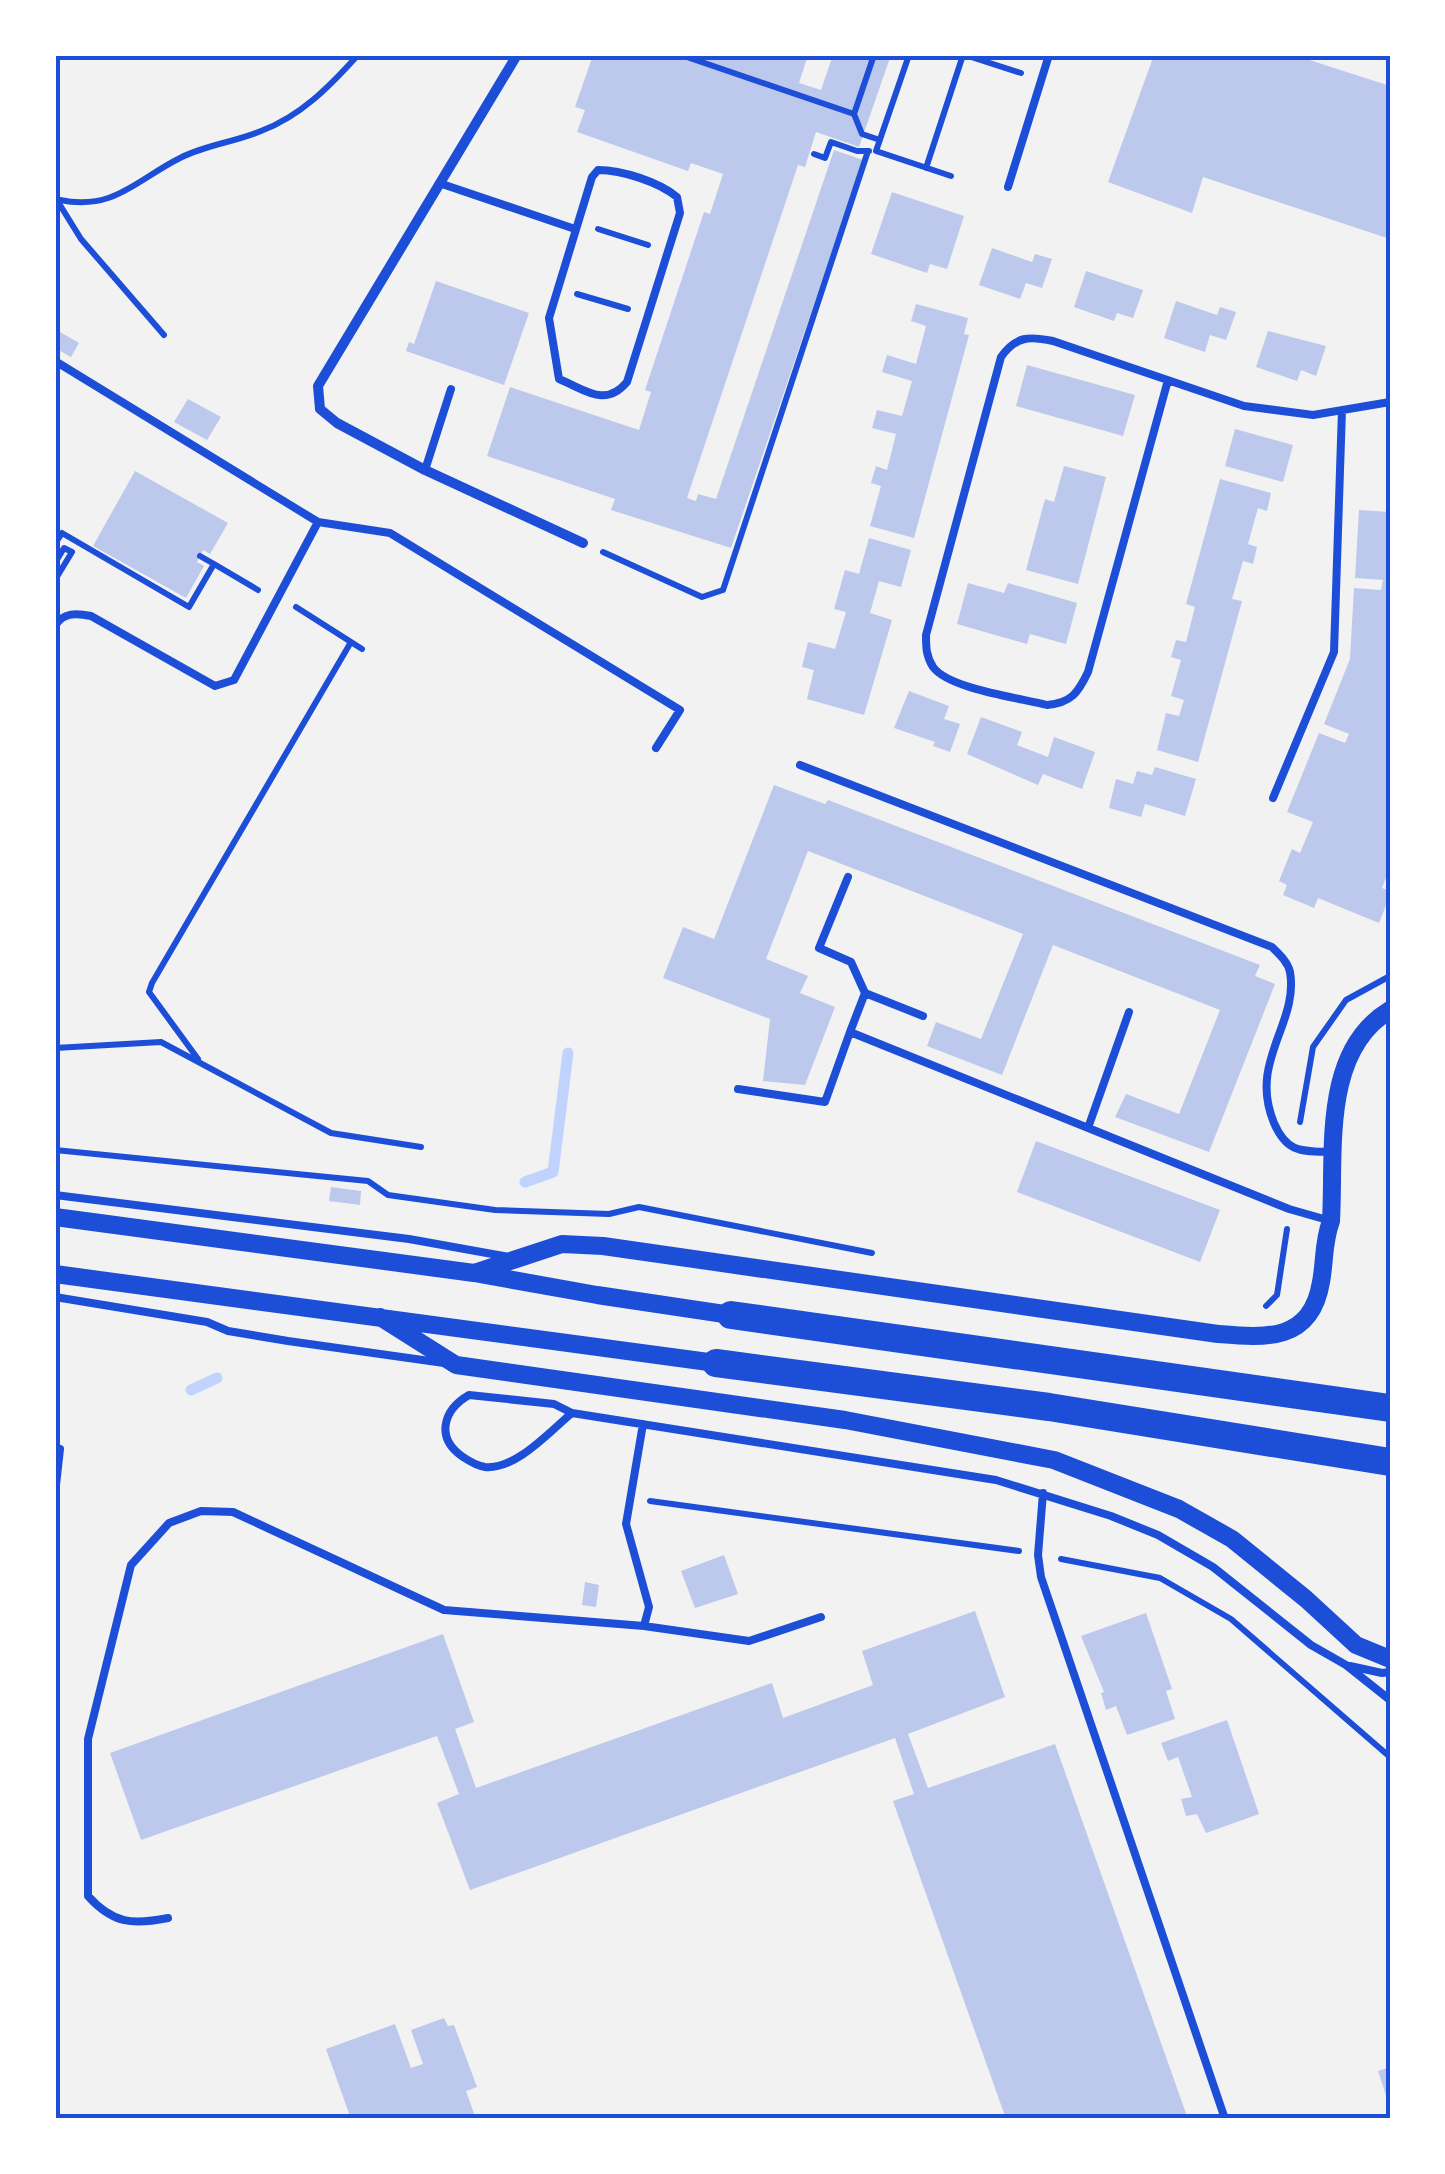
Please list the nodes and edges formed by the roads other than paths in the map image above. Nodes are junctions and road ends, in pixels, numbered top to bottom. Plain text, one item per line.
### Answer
1 (517, 55) edge
2 (1049, 55) edge
3 (439, 183) junction
4 (1008, 188) dead end
5 (576, 226) junction
6 (55, 360) edge
7 (1168, 380) junction
8 (451, 388) dead end
9 (1390, 402) edge
10 (1342, 410) junction
11 (425, 470) junction
12 (318, 522) junction
13 (583, 543) road end
14 (55, 626) edge
15 (656, 748) dead end
16 (800, 765) dead end
17 (1273, 798) dead end
18 (848, 876) dead end
19 (865, 992) junction
20 (1390, 1010) edge
21 (1129, 1012) dead end
22 (924, 1016) dead end
23 (850, 1032) junction
24 (738, 1089) dead end
25 (1088, 1128) junction
26 (1335, 1152) junction
27 (55, 1195) edge
28 (55, 1217) edge
29 (1331, 1221) junction
30 (518, 1258) junction
31 (474, 1272) junction
32 (55, 1274) edge
33 (55, 1298) edge
34 (731, 1315) joint
35 (380, 1317) junction
36 (716, 1363) joint
37 (456, 1365) junction
38 (1390, 1408) edge
39 (572, 1414) junction
40 (643, 1424) junction
41 (55, 1448) edge
42 (1390, 1462) edge
43 (1043, 1493) junction
44 (55, 1494) edge
45 (821, 1617) dead end
46 (644, 1626) junction
47 (1390, 1659) edge
48 (1346, 1665) junction
49 (1390, 1672) edge
50 (1390, 1700) edge
51 (168, 1918) dead end
52 (1226, 2119) edge

1 - 3 street
2 - 4 lane
3 - 5 lane
3 - 11 street
5 - 5 lane
6 - 12 lane
7 - 7 lane
7 - 10 lane
8 - 11 lane
9 - 10 lane
10 - 17 lane
11 - 13 street
12 - 14 lane
12 - 15 lane
16 - 26 lane
18 - 19 lane
19 - 22 lane
19 - 23 lane
20 - 26 street
21 - 25 lane
23 - 24 lane
23 - 25 lane
25 - 29 lane
26 - 29 street
27 - 30 lane
28 - 31 street
29 - 30 street
30 - 31 street
31 - 34 street
32 - 35 street
33 - 37 lane
34 - 38 highway
35 - 36 street
35 - 37 street
36 - 42 highway
37 - 47 street
39 - 39 lane
39 - 40 lane
40 - 43 lane
40 - 46 lane
41 - 44 lane
43 - 48 lane
43 - 52 lane
45 - 46 lane
46 - 51 lane
48 - 49 lane
48 - 50 lane

